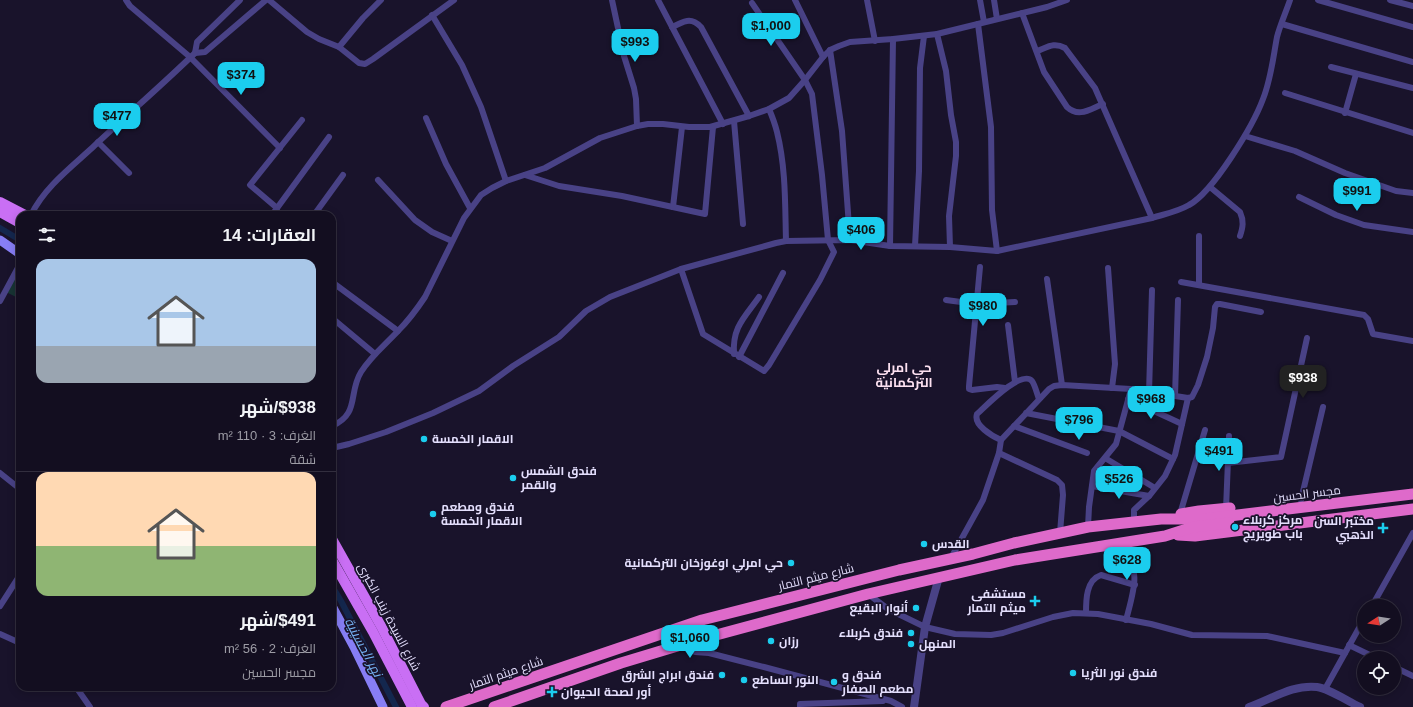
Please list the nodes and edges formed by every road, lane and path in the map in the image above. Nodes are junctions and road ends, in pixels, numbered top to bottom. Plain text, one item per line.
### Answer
1 (126, 0) edge
2 (240, 0) edge
3 (268, 0) edge
4 (381, 0) edge
5 (454, 0) edge
6 (612, 0) edge
7 (658, 0) edge
8 (795, 0) edge
9 (867, 0) edge
10 (980, 0) edge
11 (994, 0) edge
12 (1067, 0) edge
13 (1290, 0) edge
14 (1318, 0) edge
15 (1390, 0) edge
16 (752, 3) dead end
17 (1413, 6) edge
18 (1022, 13) junction
19 (432, 15) junction
20 (998, 19) junction
21 (981, 23) junction
22 (1282, 24) junction
23 (672, 27) junction
24 (1413, 27) edge
25 (937, 34) junction
26 (924, 36) junction
27 (893, 40) junction
28 (875, 41) junction
29 (339, 47) junction
30 (830, 50) junction
31 (1037, 51) junction
32 (193, 55) junction
33 (823, 57) junction
34 (1413, 62) edge
35 (1331, 67) dead end
36 (1356, 74) junction
37 (805, 80) junction
38 (1413, 88) edge
39 (1285, 93) dead end
40 (1103, 104) junction
41 (769, 109) junction
42 (1345, 113) junction
43 (750, 116) junction
44 (426, 118) dead end
45 (302, 120) dead end
46 (734, 121) junction
47 (723, 124) junction
48 (637, 126) junction
49 (713, 126) junction
50 (682, 127) junction
51 (1413, 133) edge
52 (1245, 136) junction
53 (329, 137) dead end
54 (98, 142) junction
55 (280, 148) junction
56 (129, 173) dead end
57 (343, 174) dead end
58 (525, 175) junction
59 (378, 180) dead end
60 (506, 181) junction
61 (1210, 187) junction
62 (1413, 193) edge
63 (1299, 197) dead end
64 (0, 202) edge
65 (673, 207) junction
66 (277, 208) junction
67 (470, 208) junction
68 (17, 211) edge
69 (33, 211) edge
70 (275, 211) edge
71 (317, 211) edge
72 (0, 212) edge
73 (1152, 218) junction
74 (16, 221) edge
75 (743, 224) dead end
76 (1413, 232) edge
77 (1199, 236) dead end
78 (1240, 236) dead end
79 (0, 240) edge
80 (828, 240) junction
81 (850, 240) junction
82 (452, 241) junction
83 (786, 241) junction
84 (890, 246) junction
85 (915, 246) junction
86 (950, 247) junction
87 (16, 251) edge
88 (997, 251) junction
89 (980, 266) dead end
90 (1108, 268) dead end
91 (681, 269) junction
92 (16, 271) edge
93 (783, 273) dead end
94 (1048, 279) dead end
95 (1181, 282) dead end
96 (336, 285) edge
97 (1199, 285) junction
98 (1152, 290) dead end
99 (759, 297) dead end
100 (946, 300) dead end
101 (1178, 300) dead end
102 (0, 301) edge
103 (1014, 302) dead end
104 (976, 304) junction
105 (1261, 312) dead end
106 (336, 321) edge
107 (1008, 325) dead end
108 (398, 331) junction
109 (1307, 338) dead end
110 (1413, 341) edge
111 (375, 354) junction
112 (737, 355) junction
113 (1015, 382) junction
114 (1062, 385) junction
115 (1005, 388) junction
116 (1112, 388) junction
117 (1131, 389) junction
118 (1149, 393) junction
119 (1175, 396) junction
120 (1188, 398) junction
121 (1039, 399) junction
122 (1128, 399) junction
123 (1323, 407) dead end
124 (1026, 413) junction
125 (336, 424) edge
126 (1182, 424) junction
127 (1014, 426) junction
128 (1205, 430) dead end
129 (1119, 431) junction
130 (1229, 436) dead end
131 (1001, 440) junction
132 (336, 447) edge
133 (999, 452) junction
134 (1087, 453) dead end
135 (1105, 458) junction
136 (1173, 459) junction
137 (1228, 462) junction
138 (0, 473) edge
139 (1092, 486) junction
140 (1413, 486) edge
141 (16, 487) edge
142 (1155, 488) junction
143 (1413, 494) edge
144 (1149, 496) junction
145 (1301, 500) junction
146 (1413, 500) edge
147 (1226, 509) junction
148 (1413, 509) edge
149 (1180, 514) junction
150 (1161, 519) junction
151 (1134, 522) junction
152 (1204, 522) junction
153 (1088, 527) junction
154 (1060, 533) junction
155 (1413, 533) edge
156 (1165, 536) junction
157 (1124, 542) junction
158 (1005, 545) junction
159 (336, 546) edge
160 (984, 551) junction
161 (951, 558) junction
162 (1008, 562) junction
163 (336, 567) edge
164 (985, 567) junction
165 (939, 577) junction
166 (16, 581) edge
167 (1135, 585) junction
168 (868, 594) junction
169 (1376, 599) edge
170 (0, 606) edge
171 (752, 607) junction
172 (336, 613) edge
173 (1086, 613) junction
174 (724, 614) junction
175 (1126, 620) junction
176 (758, 625) junction
177 (925, 627) junction
178 (1357, 631) edge
179 (729, 633) junction
180 (0, 634) edge
181 (16, 641) edge
182 (694, 642) junction
183 (1349, 645) junction
184 (1361, 651) edge
185 (1345, 653) junction
186 (1401, 670) edge
187 (1413, 676) edge
188 (1325, 689) junction
189 (79, 691) edge
190 (891, 701) junction
191 (420, 706) edge
192 (1252, 706) edge
193 (90, 707) edge
194 (383, 707) edge
195 (446, 707) edge
196 (494, 707) edge
197 (800, 707) edge
198 (902, 707) edge
199 (914, 707) edge
200 (1360, 707) edge

1 - 32 street
2 - 32 street
3 - 29 street
3 - 32 street
4 - 29 street
5 - 19 street
6 - 48 street
7 - 23 street
8 - 33 street
9 - 28 street
10 - 21 street
11 - 20 street
12 - 18 street
13 - 22 street
14 - 24 street
15 - 17 street
16 - 37 street
18 - 20 street
18 - 31 street
19 - 29 street
19 - 60 street
20 - 21 street
21 - 25 street
21 - 88 street
22 - 34 street
22 - 52 street
23 - 43 street
23 - 47 street
25 - 26 street
25 - 86 street
26 - 27 street
26 - 85 street
27 - 28 street
27 - 84 street
28 - 30 street
30 - 33 street
30 - 81 street
31 - 40 street
31 - 40 street
32 - 54 street
32 - 55 street
33 - 37 street
35 - 36 street
36 - 38 street
36 - 42 street
37 - 41 street
37 - 80 street
39 - 42 street
40 - 73 street
41 - 43 street
41 - 83 street
42 - 51 street
43 - 46 street
44 - 67 street
45 - 55 street
46 - 47 street
46 - 75 street
47 - 49 street
48 - 50 street
48 - 58 street
49 - 50 street
49 - 65 street
50 - 65 street
52 - 61 street
52 - 62 street
53 - 66 street
54 - 56 street
54 - 69 street
55 - 66 street
57 - 71 street
58 - 60 street
58 - 65 street
59 - 82 street
60 - 67 street
61 - 73 street
61 - 78 street
63 - 76 street
64 - 68 main road
66 - 70 street
67 - 82 street
72 - 74 main road
73 - 88 street
77 - 97 street
79 - 87 main road
80 - 81 street
80 - 83 street
80 - 112 street
81 - 84 street
82 - 108 street
83 - 91 street
84 - 85 street
85 - 86 street
86 - 88 street
89 - 104 street
90 - 116 street
91 - 112 street
91 - 132 street
92 - 102 street
93 - 112 street
94 - 114 street
95 - 97 street
96 - 108 street
97 - 110 street
98 - 118 street
99 - 112 street
100 - 104 street
101 - 119 street
103 - 104 street
104 - 115 street
105 - 120 street
106 - 111 street
107 - 113 street
108 - 111 street
109 - 137 street
111 - 125 street
113 - 115 street
113 - 121 street
114 - 116 street
114 - 121 street
115 - 131 street
116 - 117 street
117 - 118 street
117 - 122 street
118 - 119 street
119 - 120 street
120 - 126 street
121 - 124 street
122 - 126 street
122 - 129 street
123 - 145 street
124 - 127 street
124 - 129 street
126 - 136 street
127 - 131 street
127 - 134 street
128 - 149 street
129 - 135 street
129 - 136 street
130 - 137 street
131 - 133 street
133 - 154 street
133 - 161 street
135 - 139 street
135 - 142 street
136 - 142 street
137 - 147 street
138 - 141 street
139 - 144 street
139 - 153 street
140 - 145 highway
142 - 144 street
143 - 152 highway, مجسر الحسين
144 - 151 street
145 - 147 highway
146 - 152 highway, مجسر الحسين
147 - 149 highway
148 - 156 highway
149 - 150 highway
150 - 151 highway, شارع ميثم التمار
150 - 152 highway, شارع ميثم التمار
151 - 153 highway, شارع ميثم التمار
152 - 156 highway
153 - 154 highway, شارع ميثم التمار
154 - 158 highway, شارع ميثم التمار
155 - 169 street
156 - 157 highway
157 - 162 highway
157 - 167 street
158 - 160 highway, شارع ميثم التمار
158 - 162 highway
159 - 191 main road, شارع السيدة زينب الكبرى
160 - 161 highway, شارع ميثم التمار
160 - 164 highway
161 - 171 highway, شارع ميثم التمار
162 - 164 highway
163 - 191 main road, شارع السيدة زينب الكبرى
164 - 165 highway
165 - 168 highway
165 - 177 street
166 - 170 street
167 - 173 street
167 - 175 street
168 - 176 highway
168 - 177 street
171 - 174 highway, شارع ميثم التمار
171 - 176 highway
172 - 194 main road
173 - 175 street
173 - 177 street
174 - 179 highway
174 - 195 highway, شارع ميثم التمار
175 - 185 street
176 - 179 highway
177 - 199 street
178 - 183 street
179 - 182 highway
180 - 181 street
182 - 190 street
182 - 196 highway
183 - 184 street
183 - 185 street
185 - 188 street
186 - 187 street
188 - 192 street
188 - 200 street
189 - 193 street
190 - 197 street
190 - 198 street

